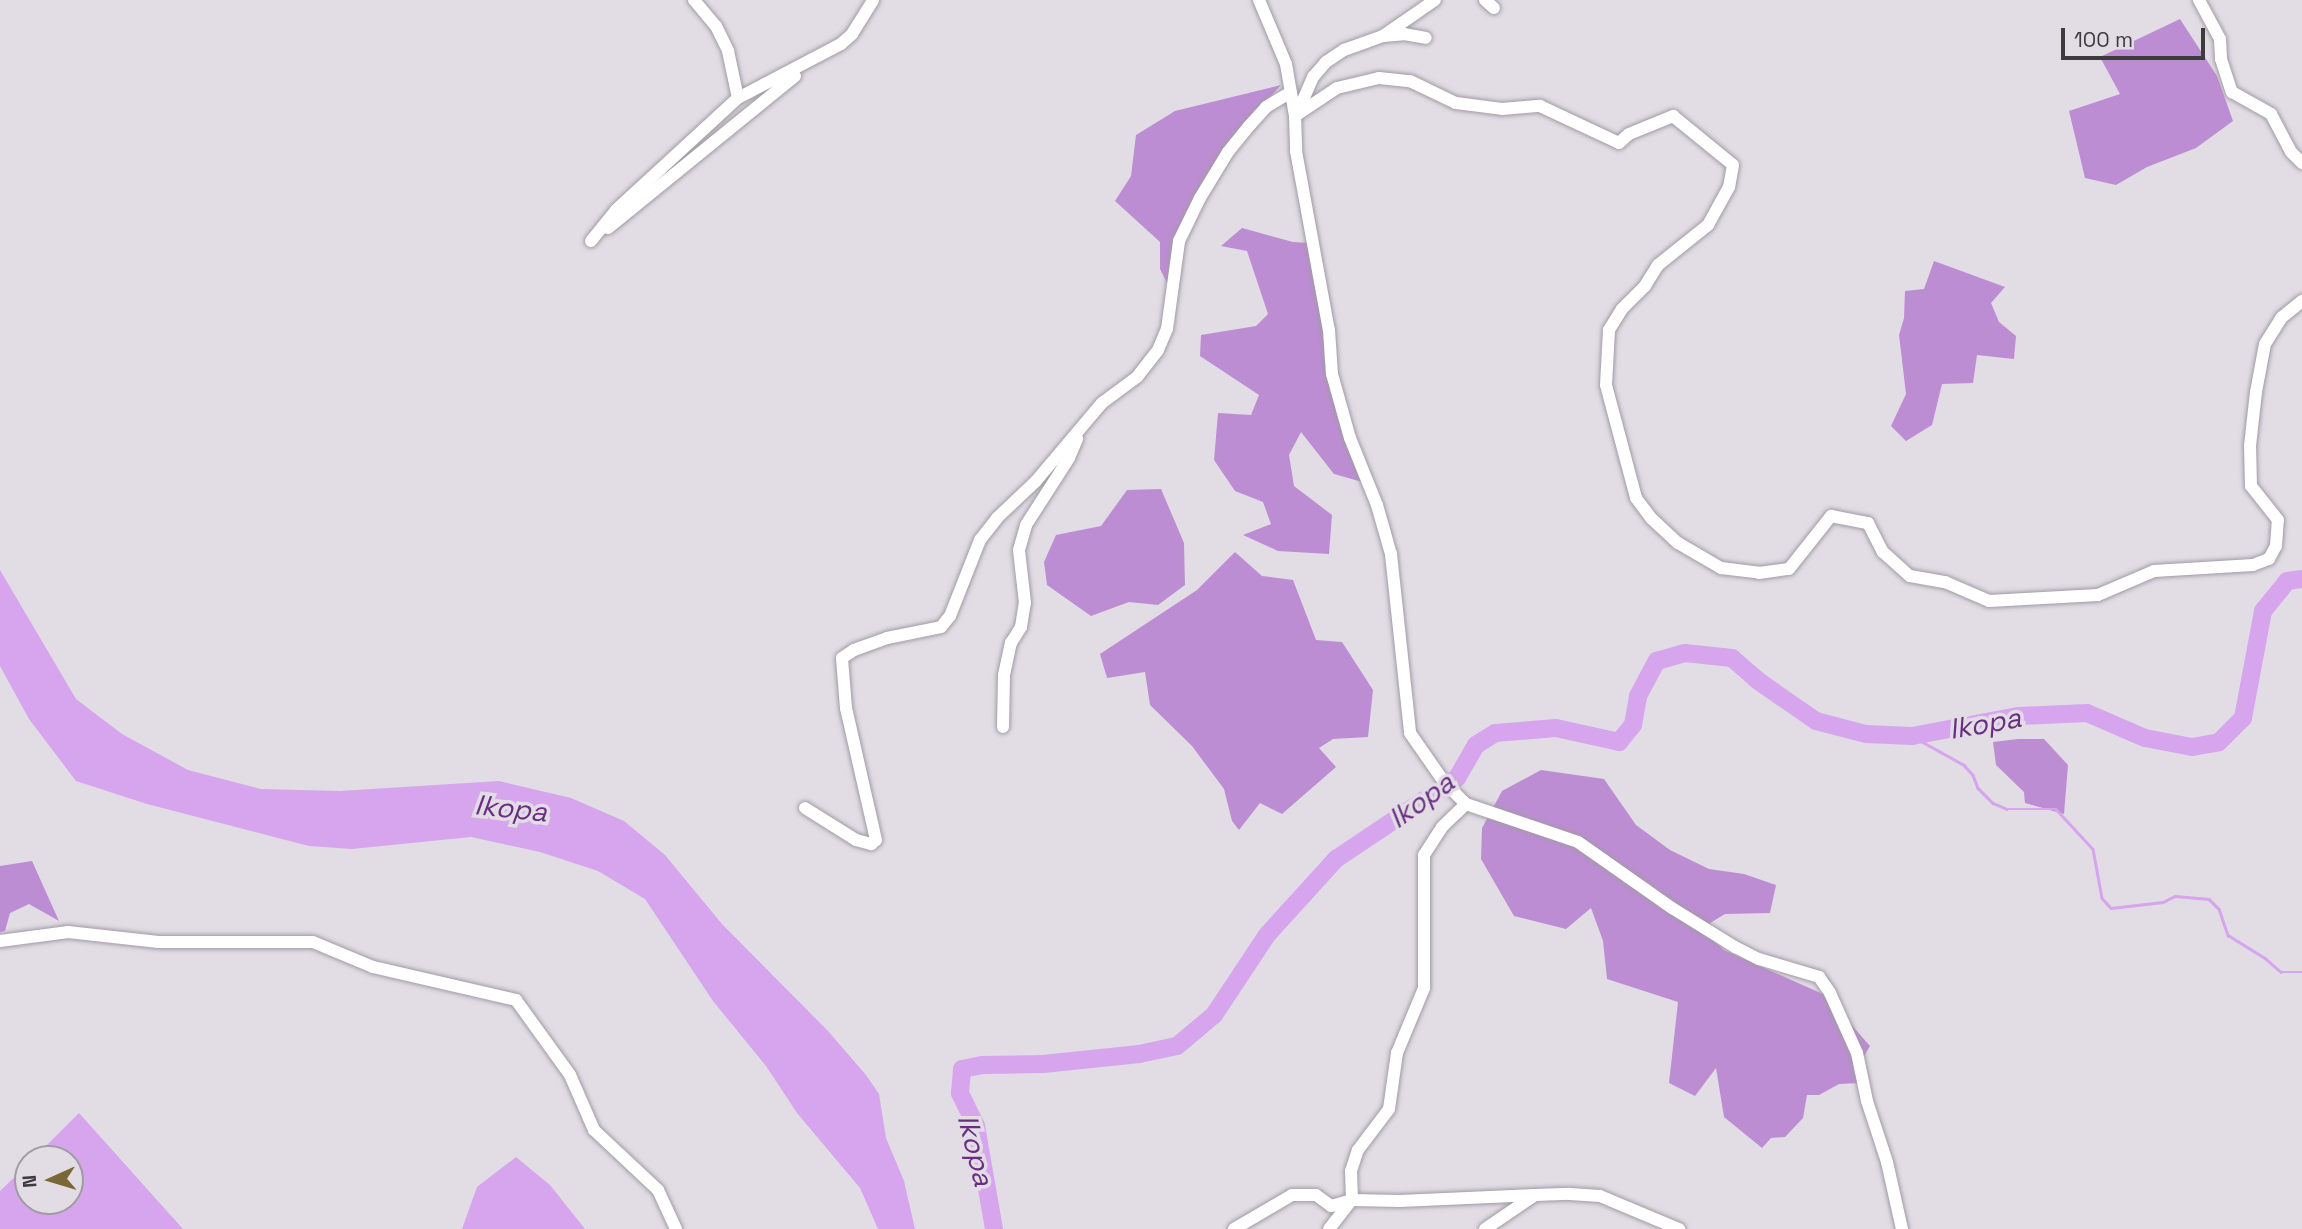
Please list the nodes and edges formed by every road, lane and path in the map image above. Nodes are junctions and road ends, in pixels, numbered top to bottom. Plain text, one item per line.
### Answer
1 (694, 0) edge
2 (873, 0) edge
3 (1259, 0) edge
4 (1435, 0) edge
5 (2199, 0) edge
6 (1383, 36) junction
7 (1426, 38) dead end
8 (816, 59) junction
9 (1291, 92) junction
10 (737, 99) junction
11 (1295, 116) junction
12 (2302, 163) edge
13 (2302, 301) edge
14 (1080, 431) junction
15 (1003, 727) dead end
16 (1466, 804) junction
17 (805, 808) dead end
18 (0, 941) edge
19 (1535, 1195) junction
20 (1352, 1200) junction
21 (676, 1229) edge
22 (1234, 1229) edge
23 (1329, 1229) edge
24 (1485, 1229) edge
25 (1679, 1229) edge
26 (1902, 1229) edge

1 - 10 street
2 - 8 street
3 - 9 street
4 - 6 street
5 - 12 street
6 - 7 street
6 - 11 street
8 - 10 street
8 - 10 street
9 - 11 street
9 - 14 street
11 - 13 street
11 - 16 street
14 - 15 street
14 - 17 street
16 - 20 street
16 - 26 street
18 - 21 street
19 - 20 street
19 - 24 street
19 - 25 street
20 - 22 street
20 - 23 street

